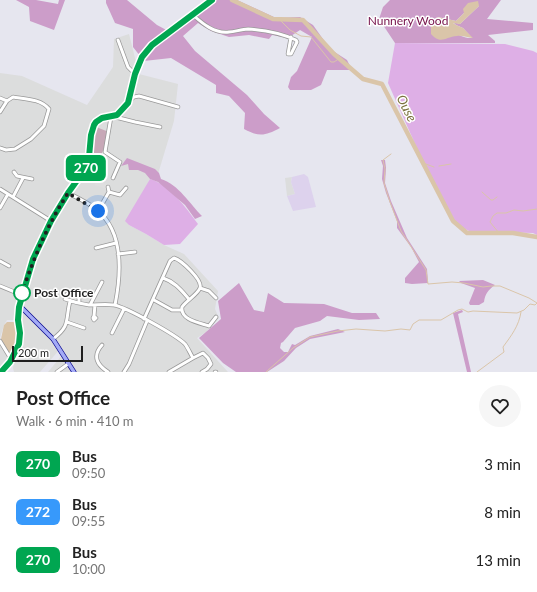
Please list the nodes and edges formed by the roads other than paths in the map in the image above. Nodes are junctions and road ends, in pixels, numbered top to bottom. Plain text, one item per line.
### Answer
1 (212, 0) edge
2 (194, 15) junction
3 (290, 37) junction
4 (118, 40) dead end
5 (135, 74) junction
6 (0, 98) edge
7 (7, 102) junction
8 (128, 103) junction
9 (178, 107) dead end
10 (0, 112) edge
11 (113, 117) junction
12 (160, 126) dead end
13 (0, 148) edge
14 (14, 172) dead end
15 (23, 178) junction
16 (113, 178) dead end
17 (32, 179) dead end
18 (108, 187) dead end
19 (126, 188) dead end
20 (0, 189) edge
21 (109, 192) junction
22 (68, 193) junction
23 (8, 194) junction
24 (13, 197) junction
25 (0, 208) edge
26 (98, 211) junction
27 (51, 221) junction
28 (115, 242) junction
29 (96, 248) dead end
30 (135, 251) dead end
31 (118, 254) junction
32 (0, 261) edge
33 (9, 266) dead end
34 (164, 278) junction
35 (102, 282) dead end
36 (0, 286) edge
37 (200, 288) junction
38 (22, 295) junction
39 (216, 298) dead end
40 (189, 299) junction
41 (154, 300) junction
42 (70, 301) junction
43 (78, 303) junction
44 (90, 305) junction
45 (95, 305) junction
46 (116, 305) junction
47 (19, 307) junction
48 (124, 309) junction
49 (182, 310) junction
50 (94, 316) dead end
51 (216, 317) dead end
52 (146, 320) junction
53 (67, 322) junction
54 (84, 328) dead end
55 (112, 333) dead end
56 (53, 339) junction
57 (0, 341) edge
58 (102, 345) dead end
59 (193, 358) junction
60 (11, 359) junction
61 (68, 364) junction
62 (1, 372) edge
63 (57, 372) edge
64 (74, 372) edge
65 (108, 372) edge
66 (124, 372) edge
67 (171, 372) edge
68 (202, 372) edge

1 - 2 main road
2 - 3 street
2 - 5 main road
3 - 3 street
4 - 5 street
5 - 8 main road
6 - 7 street
7 - 10 street
7 - 13 street
8 - 9 street
8 - 11 main road
11 - 12 street
11 - 16 street
11 - 22 main road
14 - 15 street
15 - 17 street
15 - 24 street
18 - 21 street
19 - 21 street
20 - 23 street
21 - 26 street
22 - 26 street
22 - 27 main road
23 - 24 street
23 - 25 street
24 - 27 street
26 - 28 street
27 - 38 main road
28 - 29 street
28 - 31 street
30 - 31 street
31 - 46 street
32 - 33 street
34 - 37 street
34 - 40 street
34 - 41 street
35 - 44 street
36 - 38 street
37 - 39 street
37 - 40 street
38 - 47 main road
40 - 49 street
41 - 49 street
41 - 52 street
42 - 43 street
42 - 43 street
42 - 53 street
43 - 44 street
44 - 45 street
45 - 46 street
45 - 50 street
46 - 48 street
47 - 56 main road
47 - 60 main road
48 - 52 street
48 - 55 street
49 - 51 street
52 - 59 street
52 - 66 street
53 - 54 street
53 - 56 street
56 - 61 main road
57 - 60 street
58 - 65 street
59 - 67 street
59 - 68 street
60 - 62 main road
61 - 63 street
61 - 64 main road

